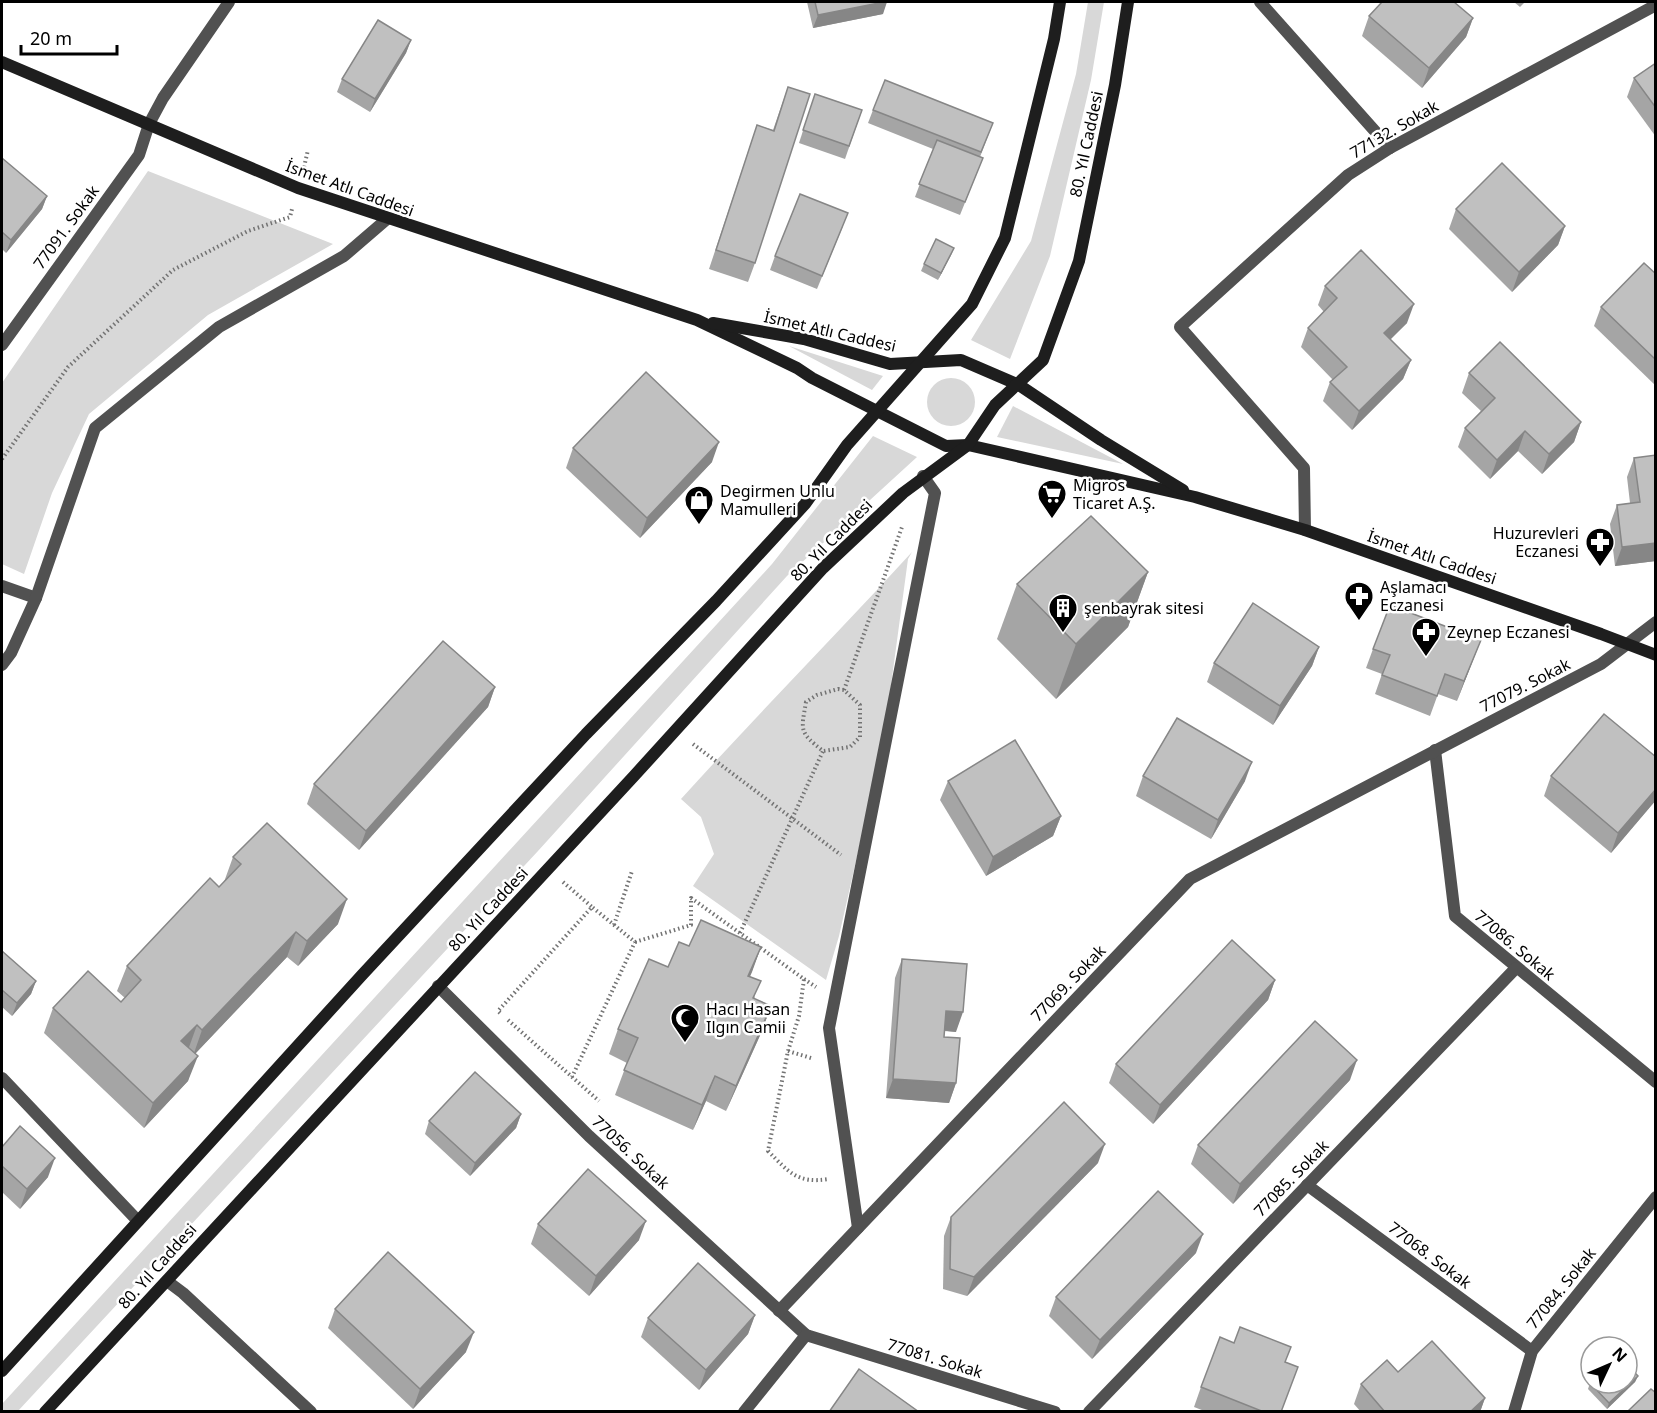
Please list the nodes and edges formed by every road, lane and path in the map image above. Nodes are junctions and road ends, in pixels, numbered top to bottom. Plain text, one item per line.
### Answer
1 (229, 2) edge
2 (1060, 2) edge
3 (1128, 2) edge
4 (1260, 2) edge
5 (1656, 5) edge
6 (2, 62) edge
7 (149, 124) junction
8 (1390, 148) junction
9 (308, 150) dead end
10 (298, 188) junction
11 (387, 219) junction
12 (697, 320) junction
13 (2, 345) edge
14 (921, 363) junction
15 (1019, 385) junction
16 (878, 411) junction
17 (968, 445) junction
18 (2, 459) edge
19 (923, 476) junction
20 (1195, 497) junction
21 (905, 518) dead end
22 (1305, 530) junction
23 (2, 586) edge
24 (36, 598) junction
25 (1656, 622) edge
26 (1628, 643) junction
27 (1656, 655) edge
28 (2, 665) edge
29 (844, 690) junction
30 (691, 742) dead end
31 (1435, 750) junction
32 (823, 751) junction
33 (792, 818) junction
34 (632, 871) dead end
35 (860, 871) junction
36 (561, 880) dead end
37 (592, 907) junction
38 (614, 925) junction
39 (740, 933) junction
40 (635, 942) junction
41 (1516, 968) junction
42 (438, 986) junction
43 (788, 1052) junction
44 (815, 1059) dead end
45 (572, 1077) junction
46 (2, 1078) edge
47 (1656, 1082) edge
48 (599, 1101) dead end
49 (825, 1180) dead end
50 (1308, 1185) junction
51 (1656, 1197) edge
52 (138, 1221) junction
53 (858, 1228) junction
54 (166, 1281) junction
55 (779, 1311) junction
56 (806, 1335) junction
57 (1532, 1351) junction
58 (2, 1371) edge
59 (45, 1412) edge
60 (311, 1412) edge
61 (744, 1412) edge
62 (1054, 1412) edge
63 (1089, 1412) edge
64 (1514, 1412) edge

1 - 7 street, 77091. Sokak
2 - 14 main road
3 - 15 main road, 80. Yıl Caddesi
4 - 8 street
5 - 8 street, 77132. Sokak
6 - 7 main road, İsmet Atlı Caddesi
7 - 10 main road, İsmet Atlı Caddesi
7 - 13 street, 77091. Sokak
8 - 22 street, 77132. Sokak
9 - 10 path
10 - 11 main road, İsmet Atlı Caddesi
10 - 18 path
11 - 12 main road, İsmet Atlı Caddesi
11 - 24 street
12 - 14 main road, İsmet Atlı Caddesi
12 - 16 main road, İsmet Atlı Caddesi
14 - 15 main road, İsmet Atlı Caddesi
14 - 16 main road
15 - 17 main road, 80. Yıl Caddesi
15 - 20 main road, İsmet Atlı Caddesi
16 - 17 main road, İsmet Atlı Caddesi
16 - 52 main road
17 - 19 main road, 80. Yıl Caddesi
17 - 20 main road, İsmet Atlı Caddesi
19 - 35 street
19 - 42 main road, 80. Yıl Caddesi
20 - 22 main road, İsmet Atlı Caddesi
21 - 29 path
22 - 26 main road, İsmet Atlı Caddesi
23 - 24 street
24 - 28 street
25 - 26 street, 77079. Sokak
26 - 27 main road, İsmet Atlı Caddesi
26 - 31 street, 77079. Sokak
29 - 32 path
29 - 32 path
30 - 33 path
31 - 41 street, 77086. Sokak
31 - 53 street, 77069. Sokak
32 - 33 path
33 - 35 path
33 - 39 path
34 - 38 path
35 - 53 street
36 - 37 path
37 - 38 path
37 - 45 path
38 - 40 path
39 - 40 path
39 - 43 path
40 - 45 path
41 - 47 street, 77086. Sokak
41 - 50 street, 77085. Sokak
42 - 54 main road, 80. Yıl Caddesi
42 - 55 street, 77056. Sokak
43 - 44 path
43 - 49 path
45 - 48 path
46 - 52 street
50 - 57 street, 77068. Sokak
50 - 63 street, 77085. Sokak
51 - 57 street, 77084. Sokak
52 - 58 main road
53 - 55 street, 77069. Sokak
54 - 59 main road, 80. Yıl Caddesi
54 - 60 street
55 - 56 street, 77056. Sokak
56 - 61 street
56 - 62 street, 77081. Sokak
57 - 64 street, 77084. Sokak

